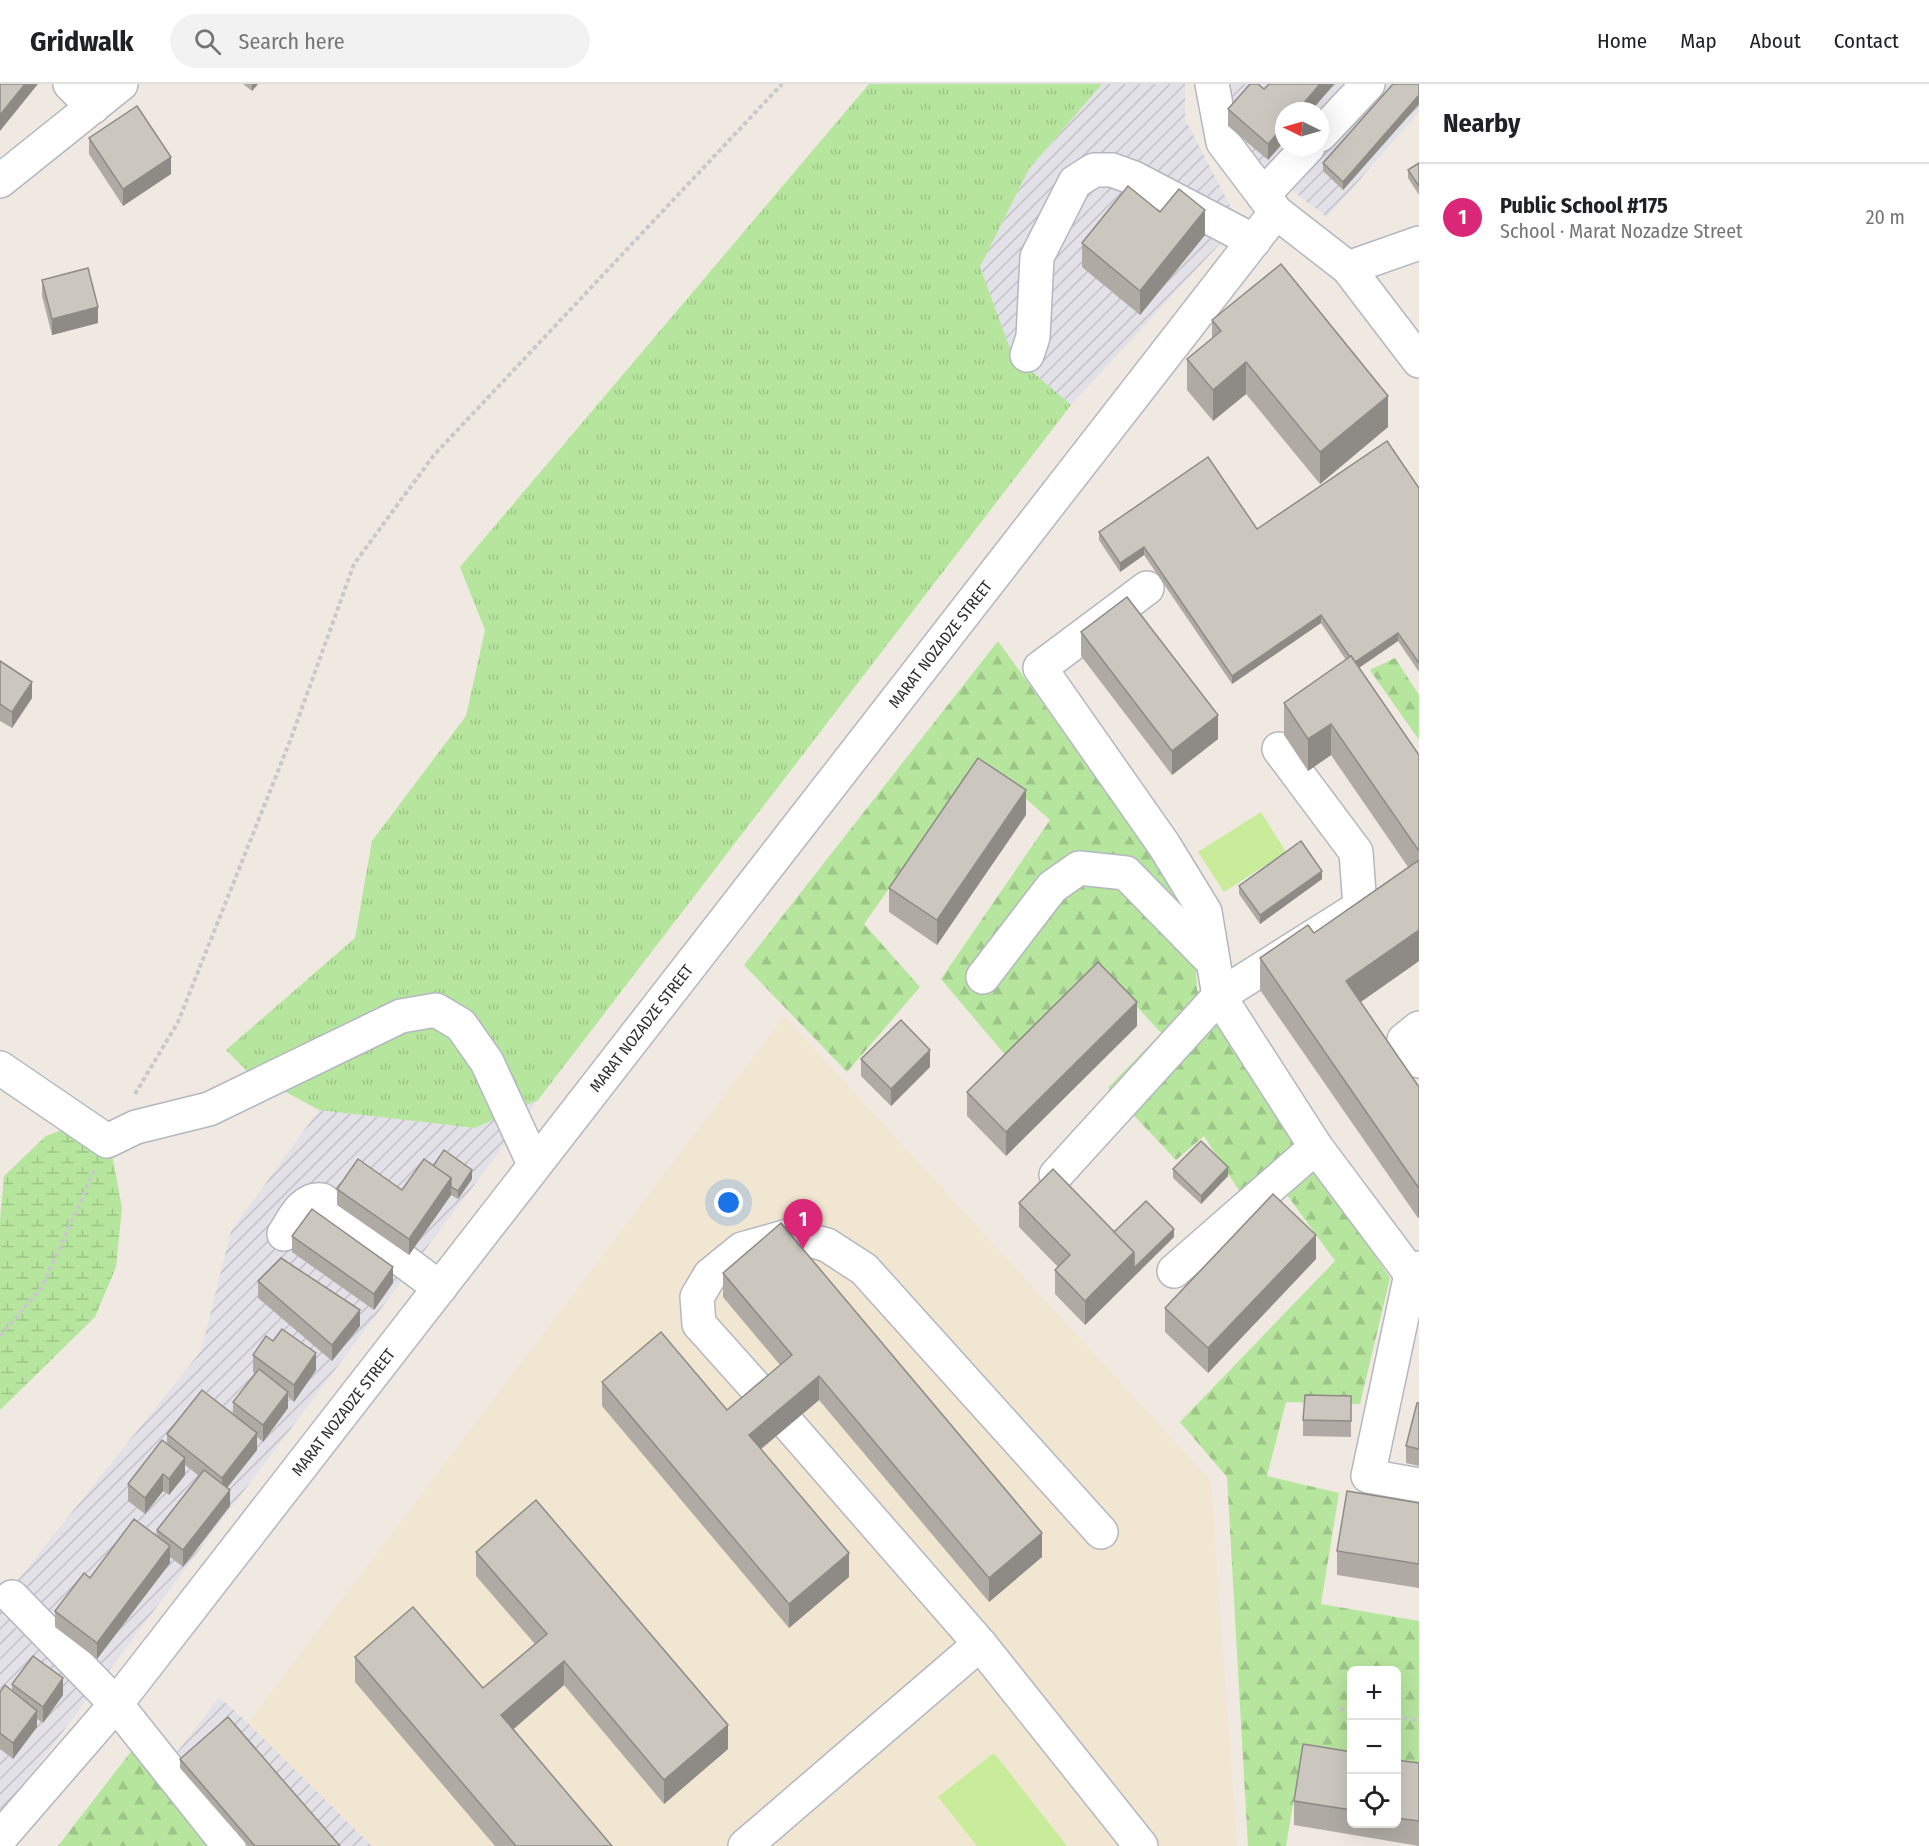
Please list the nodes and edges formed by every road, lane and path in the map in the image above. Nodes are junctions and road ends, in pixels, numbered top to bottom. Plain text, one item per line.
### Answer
1 (70, 84) edge
2 (121, 84) edge
3 (782, 84) edge
4 (1212, 84) edge
5 (1368, 84) edge
6 (93, 107) junction
7 (1329, 125) edge
8 (1302, 156) edge
9 (0, 181) edge
10 (1269, 204) junction
11 (1254, 241) junction
12 (1419, 243) edge
13 (1348, 268) junction
14 (1027, 355) dead end
15 (1419, 361) edge
16 (1147, 588) dead end
17 (1279, 749) dead end
18 (1212, 961) junction
19 (984, 977) dead end
20 (1219, 996) junction
21 (1419, 1028) edge
22 (1419, 1061) edge
23 (0, 1068) edge
24 (108, 1141) junction
25 (1316, 1148) junction
26 (534, 1164) junction
27 (1056, 1175) edge
28 (284, 1234) dead end
29 (1174, 1271) dead end
30 (1415, 1271) edge
31 (440, 1288) junction
32 (0, 1336) edge
33 (767, 1400) edge
34 (789, 1425) edge
35 (1419, 1485) edge
36 (1101, 1532) dead end
37 (12, 1597) dead end
38 (980, 1644) junction
39 (116, 1704) junction
40 (1340, 1709) dead end
41 (1347, 1710) edge
42 (1401, 1718) edge
43 (1419, 1720) edge
44 (0, 1838) edge
45 (229, 1846) edge
46 (745, 1846) edge
47 (1141, 1846) edge

1 - 6 street
2 - 6 street
3 - 24 path
4 - 10 street
5 - 7 street
6 - 9 street
8 - 10 street, MARAT NOZADZE STREET
10 - 11 street, MARAT NOZADZE STREET
10 - 13 street
11 - 14 street
11 - 26 street, MARAT NOZADZE STREET
12 - 13 street
13 - 15 street
16 - 18 street
17 - 20 street
18 - 19 street
18 - 20 street
20 - 25 street
20 - 27 street
21 - 22 street
23 - 24 street
24 - 26 street
24 - 32 path
25 - 29 street
25 - 30 street
26 - 31 street, MARAT NOZADZE STREET
28 - 31 street
30 - 35 street
31 - 39 street, MARAT NOZADZE STREET
33 - 36 street
34 - 38 street
37 - 39 street
38 - 46 street
38 - 47 street
39 - 44 street, MARAT NOZADZE STREET
39 - 45 street
40 - 41 path
42 - 43 path

